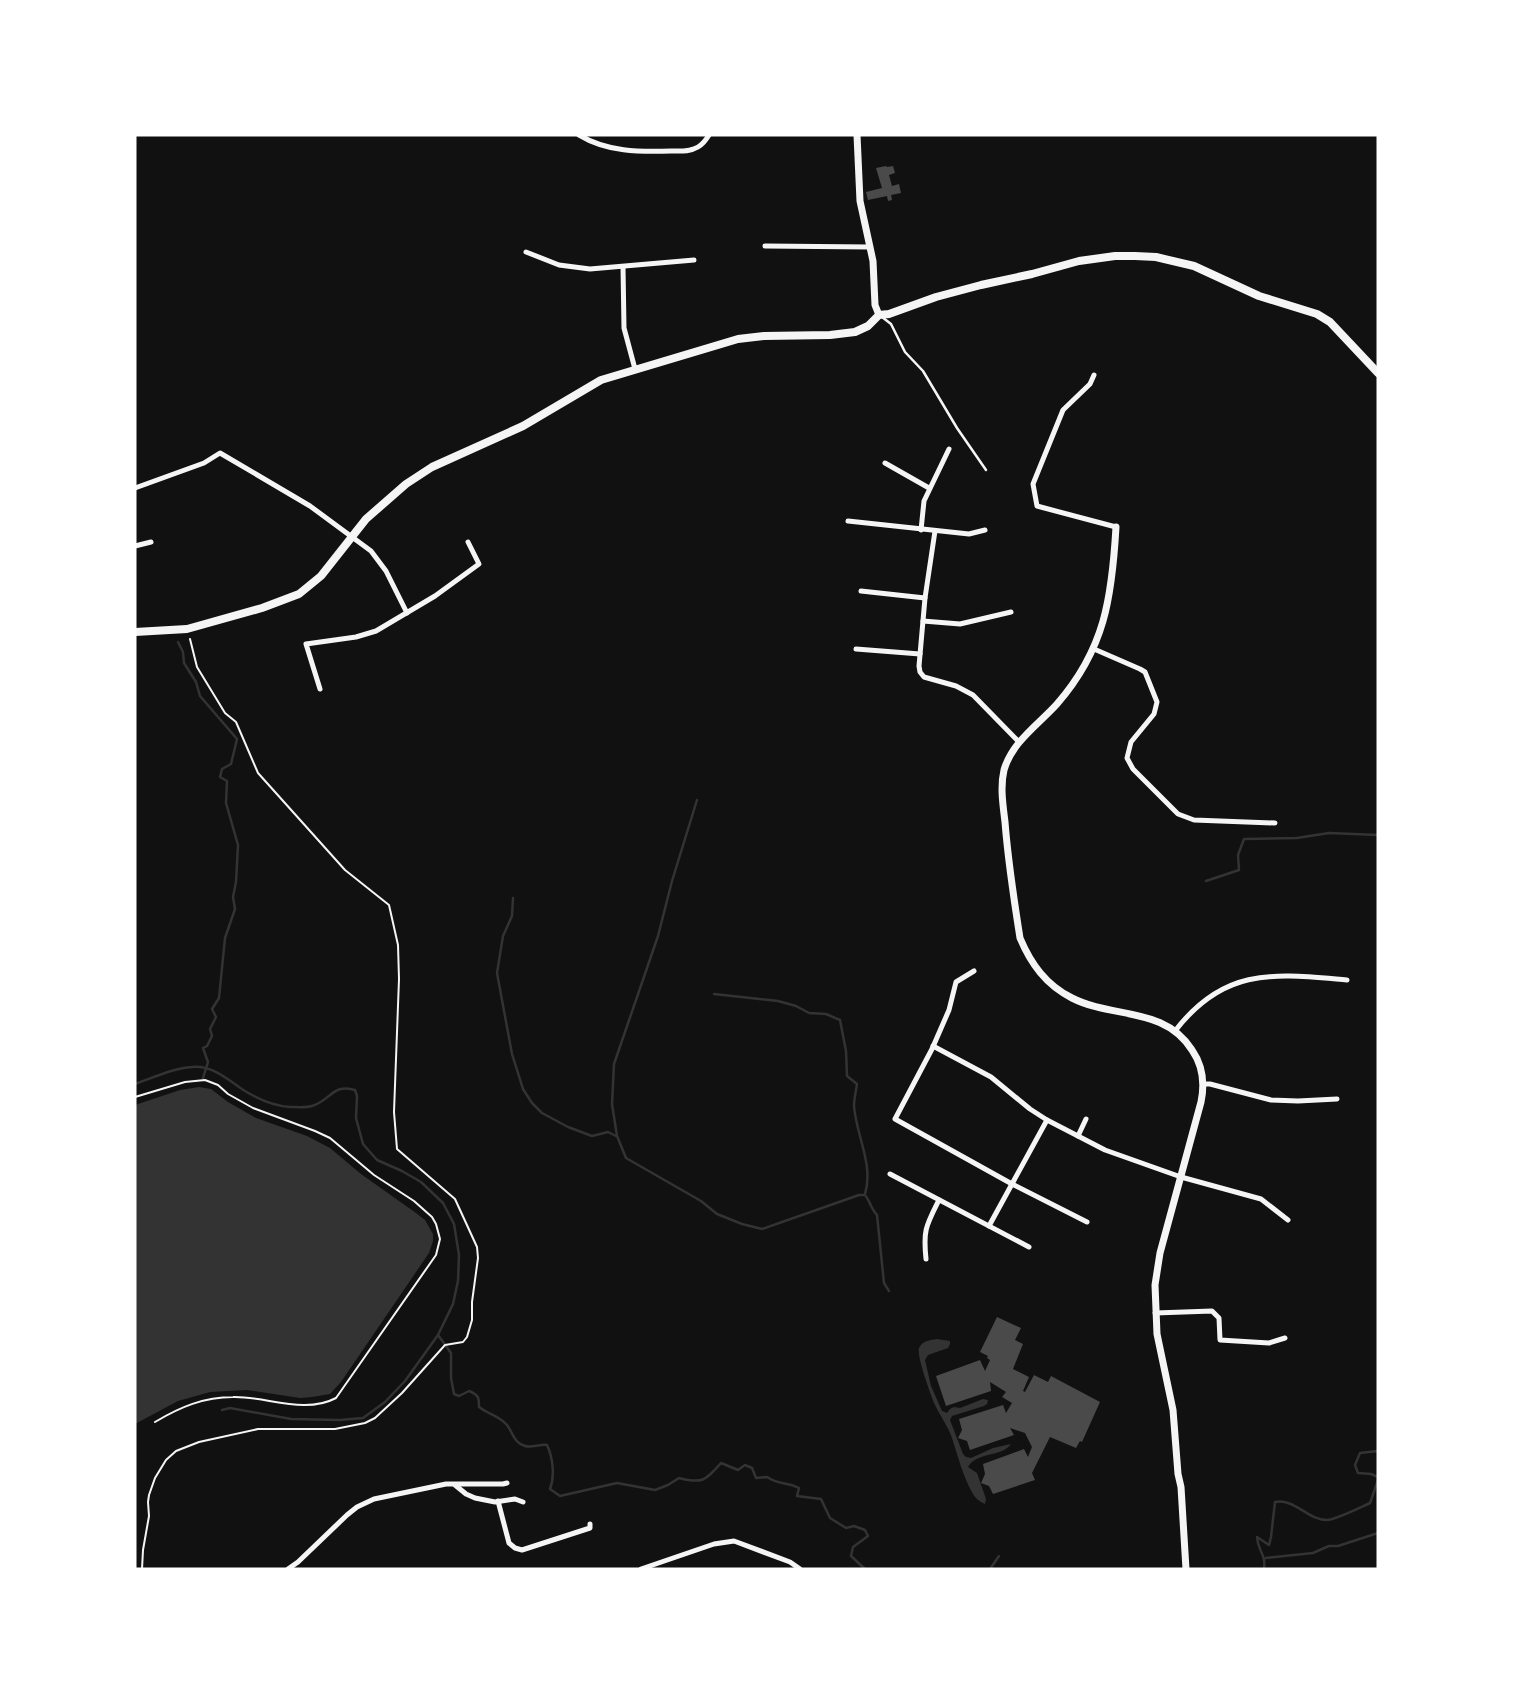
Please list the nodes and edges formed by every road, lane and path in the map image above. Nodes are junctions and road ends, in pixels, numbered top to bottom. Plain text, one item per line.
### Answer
1 (579, 135) edge
2 (709, 135) edge
3 (857, 135) edge
4 (765, 246) dead end
5 (870, 247) junction
6 (526, 252) dead end
7 (695, 260) dead end
8 (623, 267) junction
9 (879, 315) junction
10 (635, 369) junction
11 (1378, 373) edge
12 (1094, 374) dead end
13 (949, 449) dead end
14 (884, 463) dead end
15 (986, 470) dead end
16 (135, 488) edge
17 (929, 488) junction
18 (848, 521) dead end
19 (1116, 527) joint
20 (921, 530) junction
21 (985, 530) dead end
22 (935, 531) junction
23 (352, 537) junction
24 (151, 542) dead end
25 (468, 542) dead end
26 (135, 547) edge
27 (861, 591) dead end
28 (925, 598) junction
29 (1010, 611) dead end
30 (407, 613) junction
31 (923, 621) junction
32 (187, 629) junction
33 (135, 632) edge
34 (856, 649) dead end
35 (1094, 649) junction
36 (920, 654) junction
37 (320, 689) dead end
38 (1019, 742) junction
39 (1275, 823) dead end
40 (974, 971) dead end
41 (1348, 980) dead end
42 (1175, 1031) junction
43 (933, 1046) junction
44 (1203, 1084) junction
45 (135, 1097) edge
46 (1337, 1099) dead end
47 (1047, 1119) junction
48 (1086, 1119) dead end
49 (1078, 1136) junction
50 (890, 1174) dead end
51 (1181, 1177) junction
52 (1012, 1184) junction
53 (939, 1200) junction
54 (1288, 1220) dead end
55 (1087, 1222) dead end
56 (989, 1226) junction
57 (1029, 1247) dead end
58 (926, 1259) dead end
59 (1155, 1313) junction
60 (1285, 1338) dead end
61 (155, 1422) dead end
62 (507, 1483) dead end
63 (452, 1484) junction
64 (498, 1501) junction
65 (523, 1502) dead end
66 (590, 1524) dead end
67 (142, 1569) edge
68 (288, 1569) edge
69 (641, 1569) edge
70 (800, 1569) edge
71 (1186, 1569) edge

1 - 2 street
3 - 5 street
4 - 5 street
5 - 9 street
6 - 8 street
7 - 8 street
8 - 10 street
9 - 10 main road
9 - 11 main road
9 - 15 lane
10 - 23 main road
12 - 19 street
13 - 17 street
14 - 17 street
16 - 23 street
17 - 20 street
18 - 20 street
19 - 35 street
20 - 22 street
21 - 22 street
22 - 28 street
23 - 30 street
23 - 32 main road
24 - 26 street
25 - 30 street
27 - 28 street
28 - 31 street
29 - 31 street
30 - 37 street
31 - 36 street
32 - 33 main road
32 - 67 path
34 - 36 street
35 - 38 street
35 - 39 street
36 - 38 street
38 - 42 street
40 - 43 street
41 - 42 street
42 - 44 street
43 - 47 street
43 - 52 street
44 - 46 street
44 - 51 street
45 - 61 path
47 - 49 street
47 - 52 street
48 - 49 street
49 - 51 street
50 - 53 street
51 - 54 street
51 - 59 street
52 - 55 street
52 - 56 street
53 - 56 street
53 - 58 street
56 - 57 street
59 - 60 street
59 - 71 street
62 - 63 street
63 - 64 street
63 - 68 street
64 - 65 street
64 - 66 street
69 - 70 street

